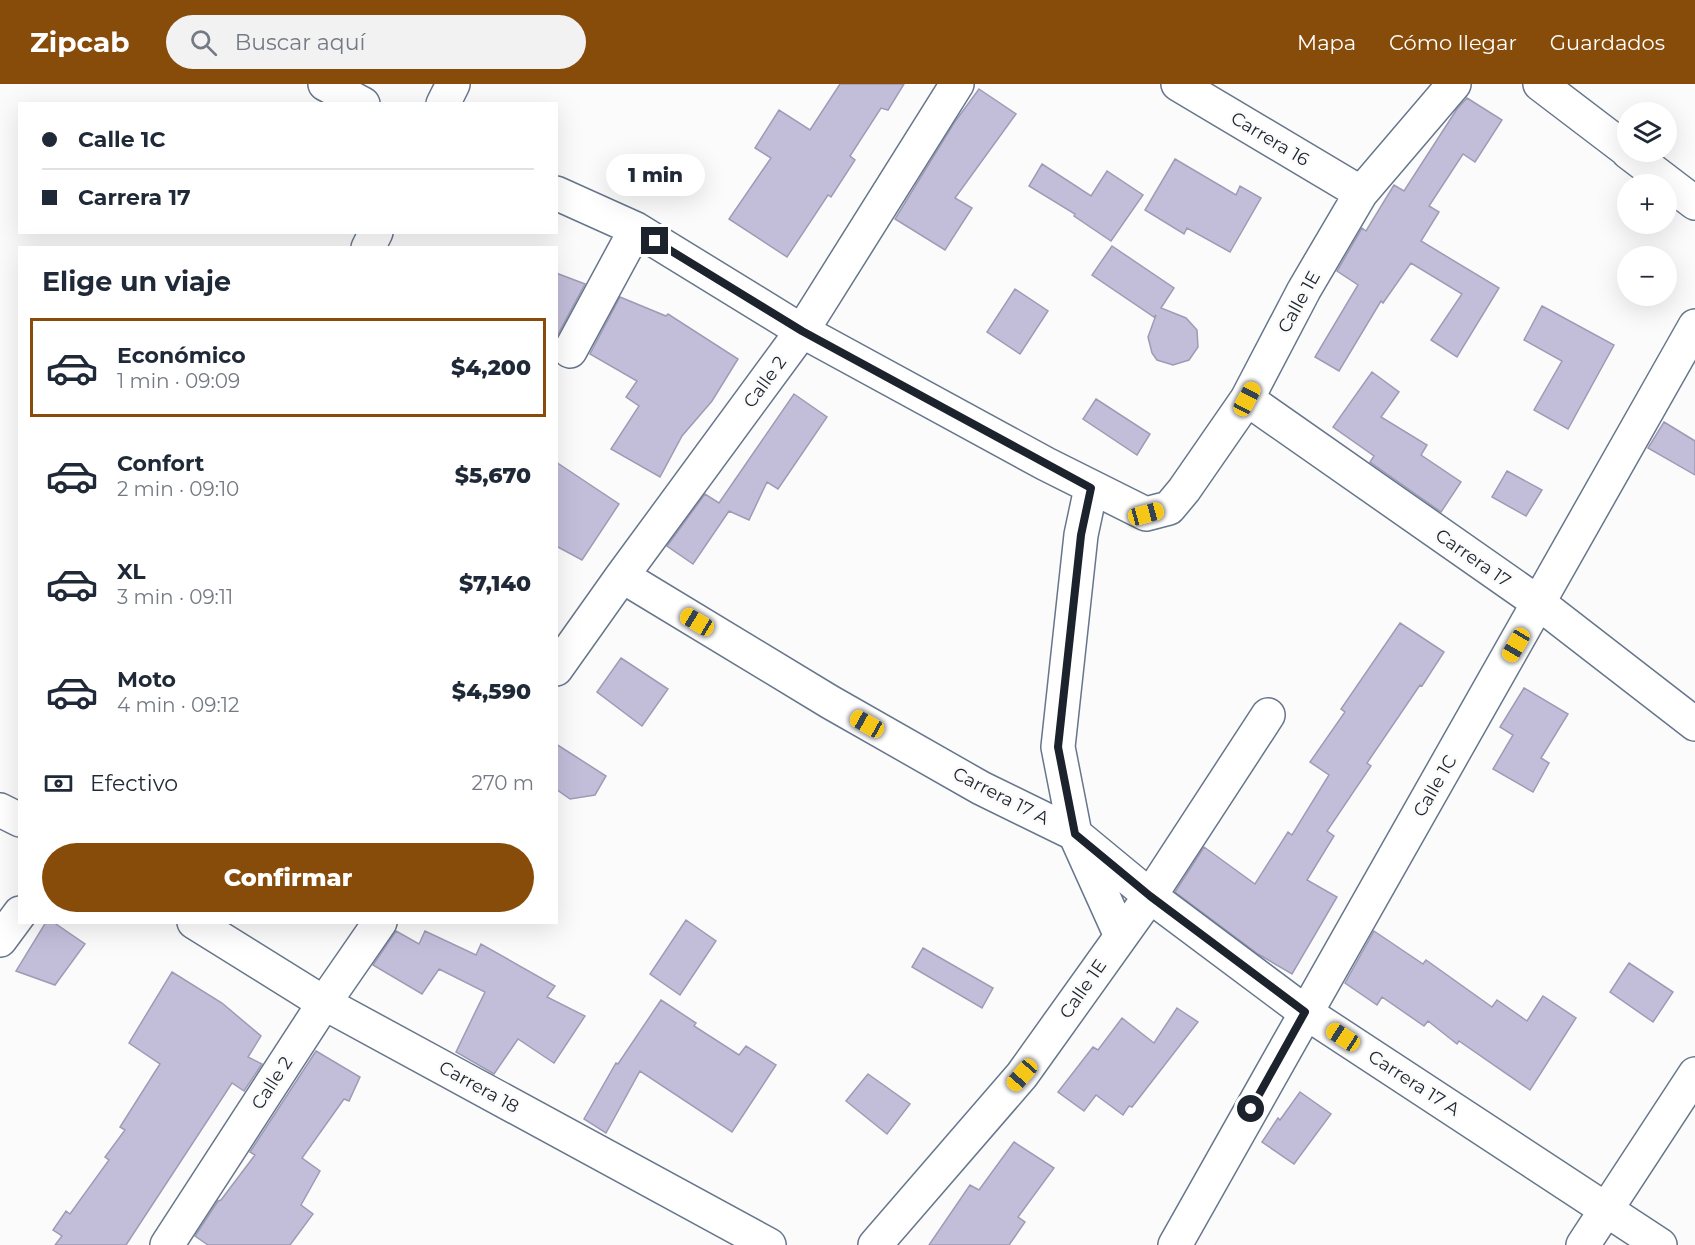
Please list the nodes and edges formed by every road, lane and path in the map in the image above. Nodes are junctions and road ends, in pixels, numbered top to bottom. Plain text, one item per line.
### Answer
1 (325, 84) edge
2 (453, 84) edge
3 (957, 84) edge
4 (1178, 84) edge
5 (1454, 84) edge
6 (1540, 84) edge
7 (359, 102) edge
8 (443, 102) edge
9 (1617, 143) edge
10 (1642, 162) edge
11 (1361, 193) junction
12 (558, 195) edge
13 (1695, 203) edge
14 (636, 229) junction
15 (1695, 327) edge
16 (802, 331) junction
17 (570, 351) dead end
18 (1247, 399) junction
19 (1091, 488) junction
20 (622, 576) junction
21 (1540, 604) junction
22 (558, 666) edge
23 (1268, 715) dead end
24 (1695, 724) edge
25 (0, 810) edge
26 (18, 819) edge
27 (1075, 834) junction
28 (1150, 896) junction
29 (18, 916) edge
30 (197, 924) edge
31 (379, 924) edge
32 (1121, 936) junction
33 (0, 940) edge
34 (324, 1003) junction
35 (1305, 1012) junction
36 (1695, 1074) edge
37 (1607, 1210) junction
38 (167, 1245) edge
39 (769, 1245) edge
40 (875, 1245) edge
41 (1174, 1245) edge
42 (1583, 1245) edge
43 (1660, 1245) edge

1 - 7 street
2 - 8 street
3 - 16 street, Calle 2
4 - 11 street, Carrera 16
5 - 11 street, Calle 1E
6 - 9 street
10 - 13 street
11 - 18 street, Calle 1E
12 - 14 street
14 - 16 street
14 - 17 street
15 - 21 street, Calle 1C
16 - 19 street
16 - 20 street, Calle 2
18 - 19 street, Calle 1E
18 - 21 street, Carrera 17
19 - 27 street
20 - 22 street, Calle 2
20 - 27 street, Carrera 17 A
21 - 24 street, Carrera 17
21 - 35 street, Calle 1C
23 - 28 street, Calle 1E
25 - 26 street
27 - 28 street, Carrera 17 A
27 - 32 street
28 - 32 street, Calle 1E
28 - 35 street, Carrera 17 A
29 - 33 street
30 - 34 street, Carrera 18
31 - 34 street, Calle 2
32 - 40 street, Calle 1E
34 - 38 street, Calle 2
34 - 39 street, Carrera 18
35 - 37 street, Carrera 17 A
35 - 41 street, Calle 1C
36 - 37 street
37 - 42 street
37 - 43 street, Carrera 17 A

